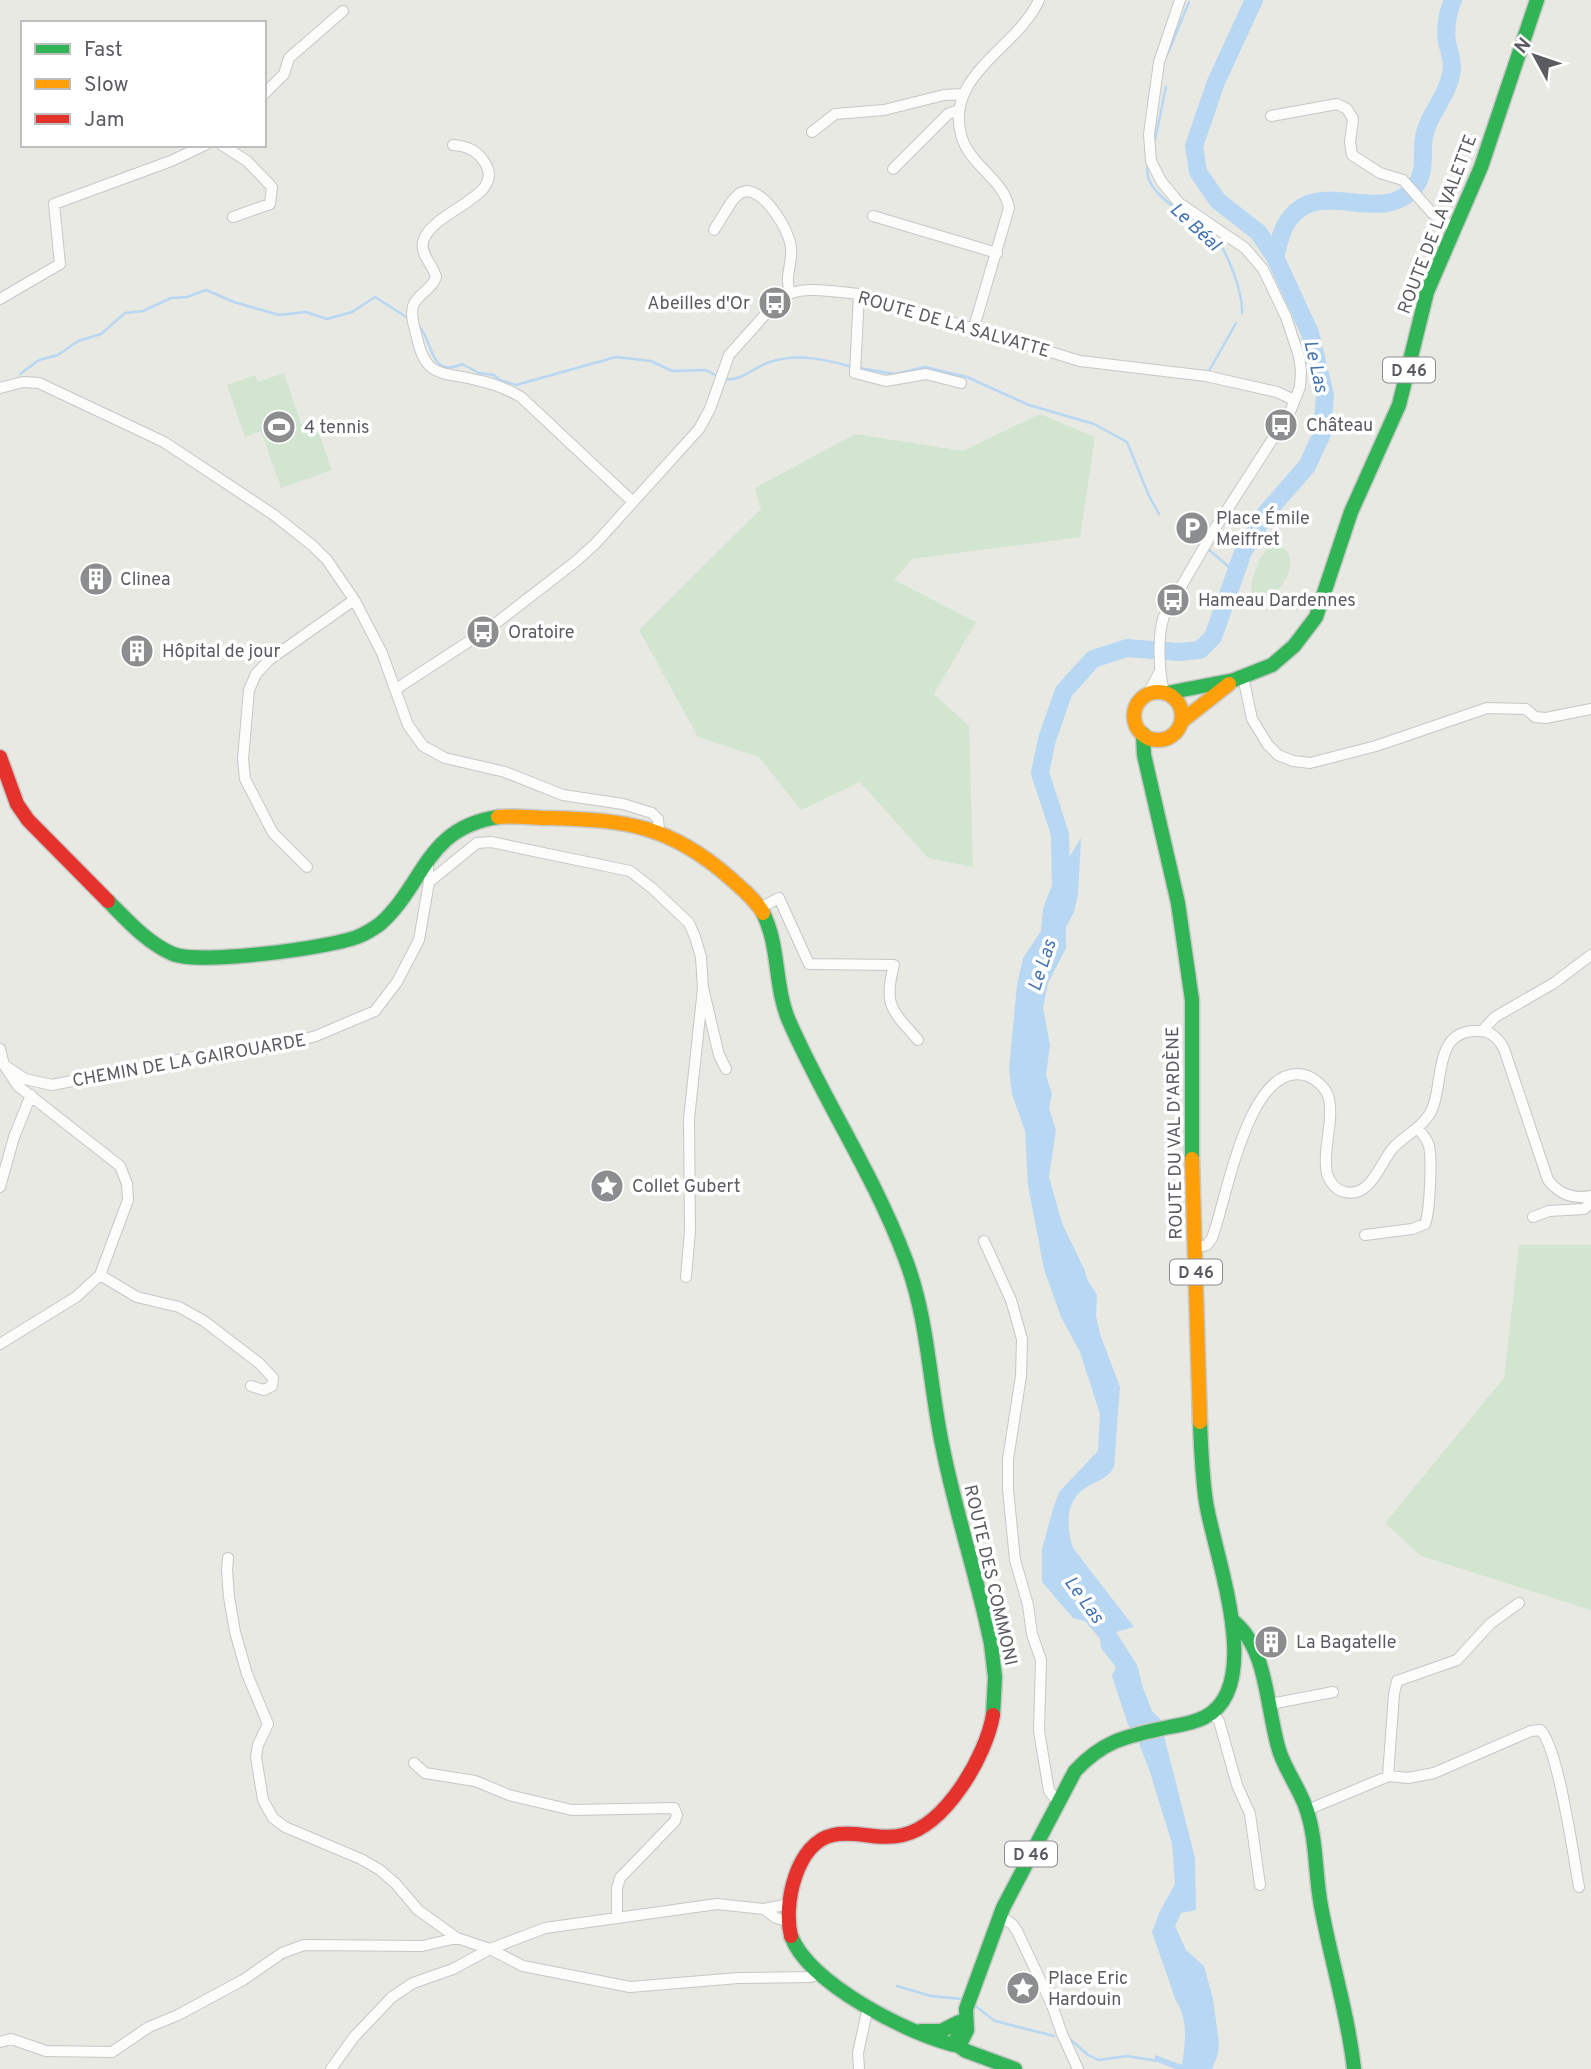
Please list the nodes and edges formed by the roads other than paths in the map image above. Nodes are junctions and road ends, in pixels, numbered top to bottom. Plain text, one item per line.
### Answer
1 (1039, 0) edge
2 (1180, 0) edge
3 (1531, 0) edge
4 (1537, 0) edge
5 (343, 11) dead end
6 (1527, 28) junction
7 (266, 91) edge
8 (963, 94) junction
9 (959, 110) junction
10 (1271, 116) dead end
11 (812, 132) dead end
12 (453, 145) dead end
13 (201, 147) edge
14 (225, 147) edge
15 (893, 169) dead end
16 (873, 216) dead end
17 (233, 217) dead end
18 (1455, 229) junction
19 (714, 230) dead end
20 (997, 253) junction
21 (790, 292) junction
22 (859, 294) junction
23 (0, 299) edge
24 (974, 327) junction
25 (961, 383) dead end
26 (0, 388) edge
27 (1294, 400) junction
28 (633, 502) junction
29 (354, 600) junction
30 (1159, 669) junction
31 (1239, 679) junction
32 (396, 689) junction
33 (1166, 693) junction
34 (1147, 695) junction
35 (1591, 709) edge
36 (1182, 721) junction
37 (1143, 734) junction
38 (1166, 738) junction
39 (0, 757) edge
40 (1151, 778) junction
41 (659, 830) junction
42 (427, 859) junction
43 (307, 867) dead end
44 (429, 882) junction
45 (760, 908) junction
46 (1591, 955) edge
47 (703, 988) junction
48 (1482, 1031) junction
49 (918, 1040) dead end
50 (0, 1049) edge
51 (4, 1065) junction
52 (726, 1069) dead end
53 (31, 1095) junction
54 (1418, 1128) junction
55 (0, 1187) edge
56 (1590, 1197) edge
57 (1533, 1217) dead end
58 (1365, 1235) dead end
59 (984, 1241) dead end
60 (1195, 1248) junction
61 (100, 1275) junction
62 (686, 1277) dead end
63 (0, 1344) edge
64 (251, 1386) dead end
65 (228, 1558) dead end
66 (1519, 1603) dead end
67 (1232, 1620) junction
68 (1333, 1692) dead end
69 (1270, 1704) junction
70 (1212, 1713) junction
71 (414, 1763) dead end
72 (1388, 1776) junction
73 (1058, 1802) junction
74 (1307, 1810) junction
75 (1259, 1885) dead end
76 (1579, 1887) dead end
77 (789, 1904) junction
78 (764, 1909) junction
79 (1000, 1916) junction
80 (617, 1918) junction
81 (789, 1922) junction
82 (457, 1938) junction
83 (490, 1949) junction
84 (820, 1974) junction
85 (868, 2007) junction
86 (903, 2025) junction
87 (963, 2027) junction
88 (0, 2042) edge
89 (331, 2069) edge
90 (859, 2069) edge
91 (1015, 2069) edge
92 (1078, 2069) edge
93 (1354, 2069) edge

1 - 8 street
2 - 27 street
3 - 6 street, ROUTE DE LA VALETTE / D 46
4 - 6 street, ROUTE DE LA VALETTE / D 46
5 - 7 street
6 - 18 street, ROUTE DE LA VALETTE / D 46
8 - 9 street
8 - 11 street
9 - 15 street
9 - 20 street
10 - 18 street
12 - 28 street
13 - 23 street
14 - 17 street
16 - 20 street
18 - 31 street, ROUTE DE LA VALETTE / D 46
19 - 21 street
20 - 24 street
21 - 22 street, ROUTE DE LA SALVATTE
21 - 28 street
22 - 24 street, ROUTE DE LA SALVATTE
22 - 25 street
24 - 27 street, ROUTE DE LA SALVATTE
26 - 29 street
27 - 30 street
28 - 32 street
29 - 32 street
29 - 43 street
30 - 33 street
30 - 34 street
31 - 33 street, ROUTE DE LA VALETTE / D 46
31 - 35 street
31 - 36 street, ROUTE DE LA VALETTE / D 46
32 - 41 street
33 - 34 street
33 - 36 street
34 - 37 street
36 - 38 street
37 - 38 street
37 - 40 street, ROUTE DU VAL D'ARDÈNE / D 46
38 - 40 street, ROUTE DU VAL D'ARDÈNE / D 46
39 - 42 street
40 - 60 street, ROUTE DU VAL D'ARDÈNE / D 46
41 - 42 street
41 - 45 street
42 - 44 street, CHEMIN DE LA GAIROUARDE
44 - 47 street
44 - 51 street, CHEMIN DE LA GAIROUARDE
45 - 49 street
45 - 77 street, ROUTE DES COMMONI
46 - 48 street
47 - 52 street
47 - 62 street
48 - 54 street
48 - 56 street
50 - 51 street
51 - 53 street
53 - 55 street
53 - 61 street
54 - 58 street
54 - 60 street
56 - 57 street
59 - 73 street
60 - 67 street, ROUTE DU VAL D'ARDÈNE / D 46
61 - 63 street
61 - 64 street
65 - 82 street
66 - 72 street
67 - 69 street
67 - 70 street, ROUTE DU VAL D'ARDÈNE / D 46
68 - 69 street
69 - 74 street
70 - 73 street, ROUTE DU VAL D'ARDÈNE / D 46
70 - 75 street
71 - 80 street
72 - 74 street
72 - 76 street
73 - 79 street, D 46
74 - 93 street
77 - 78 street
77 - 81 street, ROUTE DES COMMONI
78 - 80 street
78 - 81 street
79 - 87 street, D 46
79 - 92 street
80 - 83 street
81 - 84 street, ROUTE DES COMMONI
82 - 83 street
82 - 88 street
83 - 84 street
83 - 89 street
84 - 85 street, ROUTE DES COMMONI
85 - 86 street, ROUTE DES COMMONI
85 - 90 street
86 - 87 street, ROUTE DES COMMONI
86 - 87 street, ROUTE DES COMMONI
87 - 91 street

